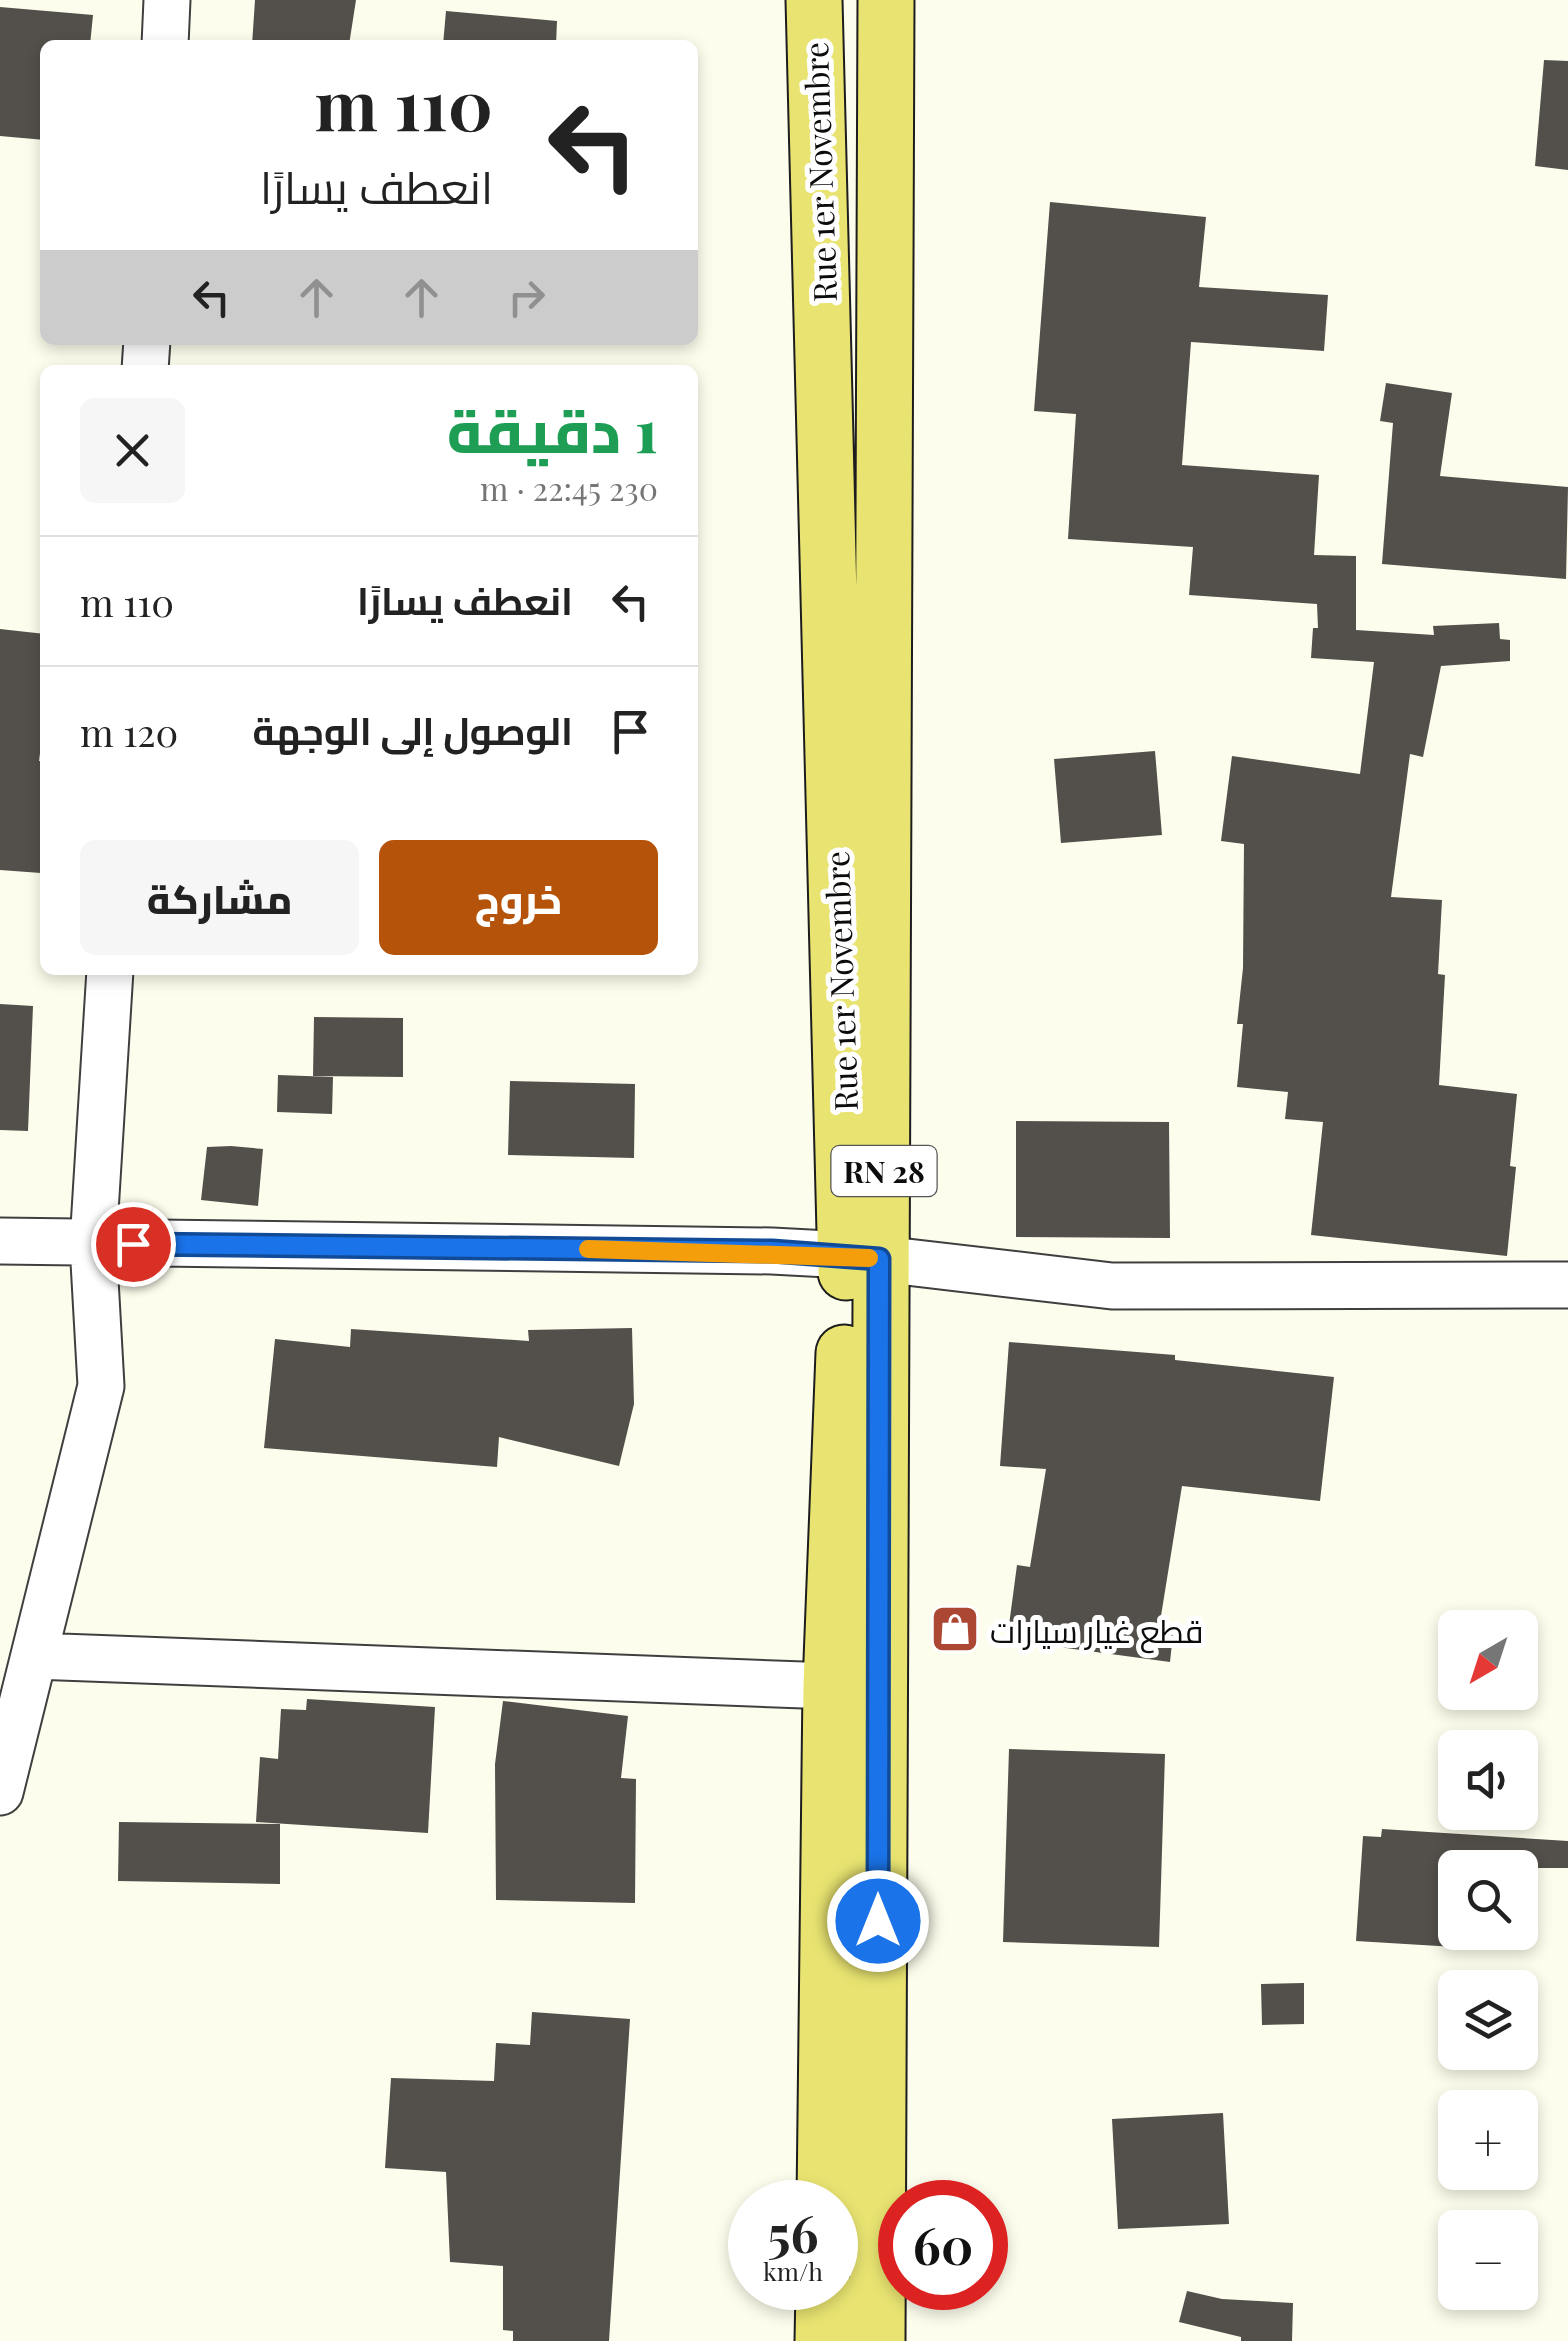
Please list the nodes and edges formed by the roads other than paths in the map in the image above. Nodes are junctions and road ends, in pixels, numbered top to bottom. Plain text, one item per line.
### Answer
1 (167, 0) edge
2 (814, 0) edge
3 (886, 0) edge
4 (164, 40) edge
5 (110, 975) edge
6 (0, 1241) edge
7 (93, 1244) junction
8 (863, 1257) junction
9 (1568, 1285) edge
10 (34, 1656) junction
11 (831, 1686) junction
12 (0, 1792) edge
13 (825, 2180) edge
14 (824, 2310) edge
15 (823, 2341) edge
16 (877, 2341) edge

1 - 4 street
2 - 8 main road, Rue 1er Novembre / RN 28
3 - 8 main road, RN 28
5 - 7 street
6 - 7 street
7 - 8 street
7 - 10 street
8 - 9 street
8 - 11 main road, Rue 1er Novembre / RN 28
8 - 16 main road, RN 28
10 - 11 street
10 - 12 street
11 - 13 main road, Rue 1er Novembre / RN 28
14 - 15 main road

